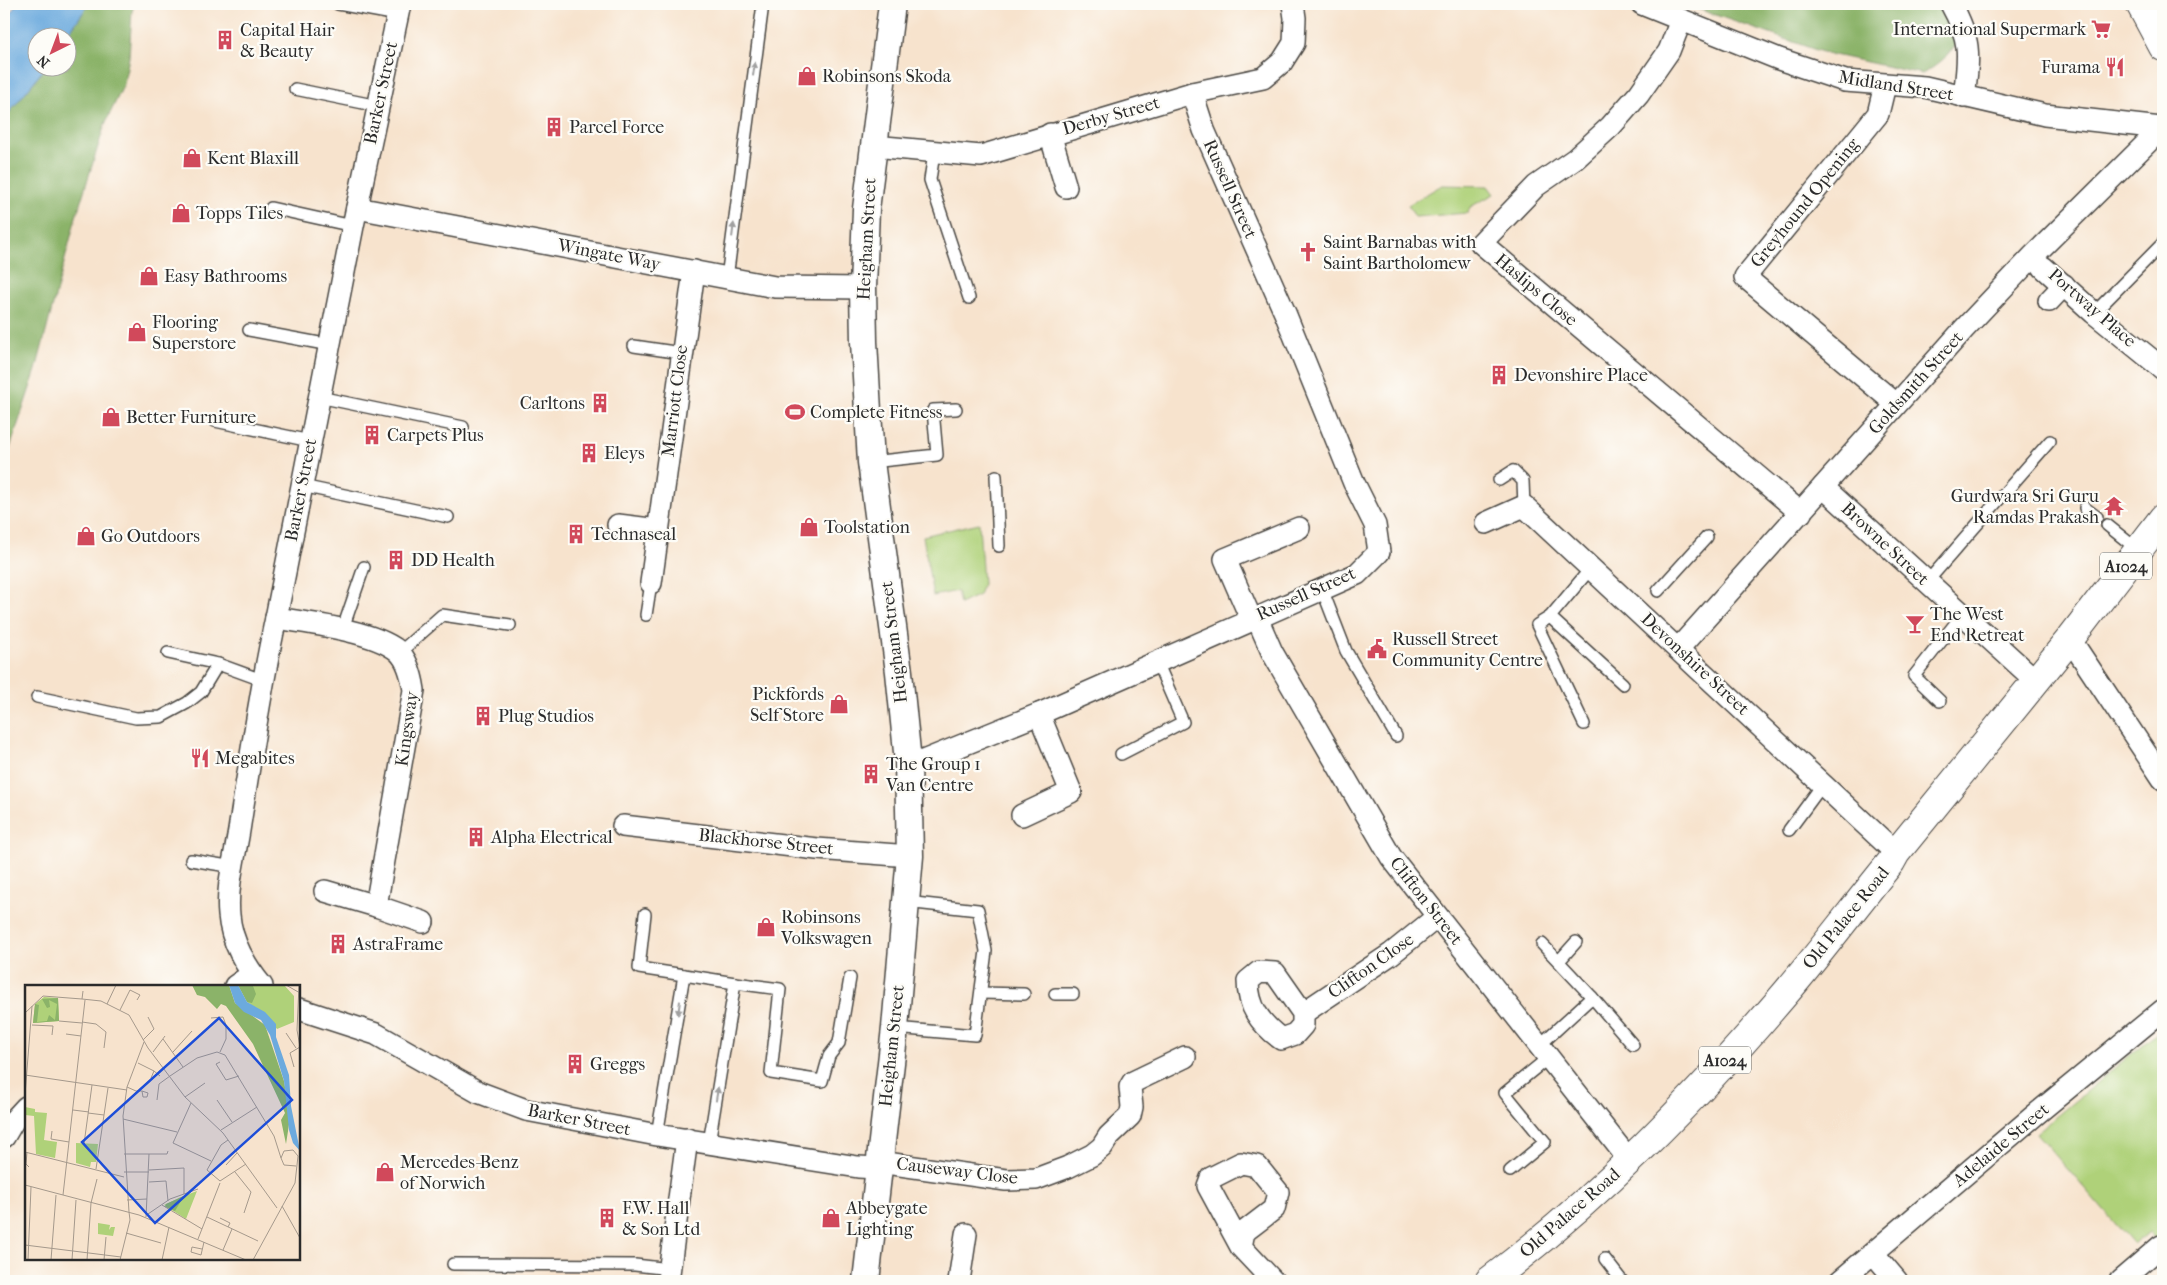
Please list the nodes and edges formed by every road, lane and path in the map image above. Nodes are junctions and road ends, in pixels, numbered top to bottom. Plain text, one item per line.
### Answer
1 (338, 4) edge
2 (763, 4) edge
3 (892, 4) edge
4 (1293, 4) edge
5 (1642, 4) edge
6 (1951, 4) edge
7 (2140, 4) edge
8 (399, 10) edge
9 (1681, 20) junction
10 (2163, 47) edge
11 (1885, 86) junction
12 (295, 89) dead end
13 (1192, 93) junction
14 (1964, 97) junction
15 (378, 106) junction
16 (2162, 128) edge
17 (1050, 134) junction
18 (874, 146) junction
19 (934, 153) junction
20 (1066, 187) dead end
21 (271, 208) dead end
22 (355, 217) junction
23 (2163, 243) edge
24 (2043, 267) dead end
25 (694, 271) junction
26 (727, 278) junction
27 (2064, 285) junction
28 (863, 288) junction
29 (970, 298) dead end
30 (2049, 301) dead end
31 (2094, 313) junction
32 (248, 330) dead end
33 (330, 345) junction
34 (634, 346) dead end
35 (681, 353) junction
36 (2163, 369) edge
37 (319, 397) junction
38 (1896, 404) junction
39 (956, 408) dead end
40 (215, 421) dead end
41 (463, 427) dead end
42 (310, 441) junction
43 (2050, 441) dead end
44 (871, 462) junction
45 (996, 476) dead end
46 (1499, 480) dead end
47 (302, 486) junction
48 (1824, 487) junction
49 (1524, 506) junction
50 (2085, 508) dead end
51 (1801, 513) junction
52 (448, 516) dead end
53 (2097, 517) dead end
54 (2163, 518) edge
55 (1486, 523) dead end
56 (618, 525) dead end
57 (2107, 525) dead end
58 (1299, 528) dead end
59 (658, 530) junction
60 (1707, 537) dead end
61 (999, 546) dead end
62 (2138, 550) junction
63 (364, 567) dead end
64 (1591, 568) junction
65 (651, 583) joint
66 (1926, 583) junction
67 (1322, 589) junction
68 (1658, 591) dead end
69 (646, 615) dead end
70 (1962, 615) junction
71 (1550, 617) junction
72 (276, 618) junction
73 (1254, 619) junction
74 (510, 625) dead end
75 (342, 631) junction
76 (2070, 639) junction
77 (1678, 649) junction
78 (400, 652) junction
79 (168, 654) dead end
80 (1156, 662) junction
81 (218, 664) junction
82 (262, 680) junction
83 (2036, 680) junction
84 (1623, 684) dead end
85 (37, 697) dead end
86 (1940, 701) dead end
87 (1039, 714) junction
88 (1584, 724) dead end
89 (1396, 736) dead end
90 (1121, 754) dead end
91 (908, 762) junction
92 (2163, 778) edge
93 (1823, 784) junction
94 (1022, 815) dead end
95 (623, 826) dead end
96 (1789, 830) dead end
97 (1896, 852) junction
98 (910, 856) junction
99 (191, 860) dead end
100 (234, 867) junction
101 (325, 891) dead end
102 (906, 902) junction
103 (376, 906) junction
104 (645, 914) dead end
105 (1438, 917) junction
106 (423, 922) dead end
107 (1576, 942) dead end
108 (1542, 944) dead end
109 (1560, 961) junction
110 (684, 975) junction
111 (850, 978) dead end
112 (250, 982) edge
113 (734, 983) junction
114 (981, 993) junction
115 (1024, 994) dead end
116 (1055, 994) dead end
117 (1073, 994) dead end
118 (1592, 998) junction
119 (300, 1009) edge
120 (2163, 1010) edge
121 (1302, 1013) dead end
122 (896, 1028) junction
123 (1633, 1045) dead end
124 (1544, 1052) junction
125 (1185, 1057) dead end
126 (25, 1108) edge
127 (657, 1136) junction
128 (4, 1137) edge
129 (687, 1139) junction
130 (709, 1142) junction
131 (1630, 1161) junction
132 (879, 1165) junction
133 (1510, 1171) dead end
134 (966, 1234) dead end
135 (2161, 1246) dead end
136 (1241, 1247) dead end
137 (1874, 1254) junction
138 (1605, 1259) dead end
139 (453, 1264) dead end
140 (669, 1275) edge
141 (866, 1281) edge
142 (959, 1281) edge
143 (1273, 1281) edge
144 (1489, 1281) edge
145 (1622, 1281) edge
146 (1840, 1281) edge
147 (1897, 1281) edge
148 (2120, 1281) edge

1 - 8 lane
26 -> 2 lane
3 - 18 street, Heigham Street
4 - 13 street, Derby Street
5 - 9 street, Midland Street
6 - 14 street
7 - 10 main road
8 - 15 street, Barker Street
9 - 11 street, Midland Street
9 - 51 street, Haslips Close
11 - 14 street, Midland Street
11 - 38 street, Greyhound Opening
12 - 15 lane
13 - 17 street, Derby Street
13 - 67 street, Russell Street
14 - 16 street, Midland Street
15 - 22 street, Barker Street
16 - 38 street, Goldsmith Street
17 - 19 street, Derby Street
17 - 20 street
18 - 19 street, Derby Street
18 - 28 street, Heigham Street
19 - 29 lane
21 - 22 lane
22 - 25 street, Wingate Way
22 - 33 street, Barker Street
23 - 31 lane
24 - 27 street, Portway Place
25 - 26 street, Wingate Way
25 - 35 street, Marriott Close
26 - 28 street, Wingate Way
27 - 30 street
27 - 31 street, Portway Place
28 - 44 street, Heigham Street
31 - 36 street, Portway Place
32 - 33 lane
33 - 37 street, Barker Street
34 - 35 lane
35 - 59 street, Marriott Close
37 - 41 lane
37 - 42 street, Barker Street
38 - 48 street, Goldsmith Street
39 - 44 lane
40 - 42 lane
42 - 47 street, Barker Street
43 - 66 lane
44 - 91 street, Heigham Street
45 - 61 lane
46 - 49 lane
47 - 52 lane
47 - 72 street, Barker Street
48 - 51 street, Goldsmith Street
48 - 66 street, Browne Street
49 - 55 street
49 - 64 street, Devonshire Street
50 - 53 lane
51 - 77 street, Goldsmith Street
54 - 62 main road, Old Palace Road / A1024
56 - 59 street
57 - 62 lane
58 - 73 street, Clifton Street
59 - 65 street, Marriott Close
60 - 68 lane
62 - 76 main road, Old Palace Road / A1024
63 - 75 lane
64 - 71 lane
64 - 77 street, Devonshire Street
65 - 69 lane
66 - 70 street, Browne Street
67 - 73 street, Russell Street
67 - 89 lane
70 - 83 street, Browne Street
70 - 86 lane
71 - 84 lane
71 - 88 lane
72 - 75 street
72 - 82 street, Barker Street
73 - 80 street, Russell Street
73 - 105 street, Clifton Street
74 - 78 lane
75 - 78 street
76 - 83 main road, Old Palace Road / A1024
76 - 92 street
77 - 93 street, Devonshire Street
78 - 103 street, Kingsway
79 - 81 lane
80 - 87 street, Russell Street
80 - 90 lane
81 - 82 lane
81 - 85 lane
82 - 100 street, Barker Street
83 - 97 main road, Old Palace Road / A1024
87 - 91 street, Russell Street
87 - 94 street
91 - 98 street, Heigham Street
93 - 96 lane
93 - 97 street, Devonshire Street
95 - 98 street, Blackhorse Street
97 - 131 main road, Old Palace Road / A1024
98 - 102 street, Heigham Street
99 - 100 lane
100 - 112 street, Barker Street
101 - 103 street
102 - 114 lane
102 - 122 street, Heigham Street
103 - 106 street
104 - 110 lane
105 - 121 street, Clifton Close
105 - 124 street, Clifton Street
107 - 109 lane
108 - 109 lane
109 - 118 lane
110 - 113 lane
110 -> 127 lane
111 - 113 lane
130 -> 113 lane
114 - 115 lane
114 - 122 lane
116 - 117 lane
118 - 123 lane
118 - 124 lane
119 - 127 street, Barker Street
120 - 137 street, Adelaide Street
122 - 132 street, Heigham Street
124 - 131 street, Clifton Street
124 - 133 lane
125 - 132 street, Causeway Close
126 - 128 street
127 - 129 street, Barker Street
129 - 130 street, Barker Street
129 - 140 street
130 - 132 street, Barker Street
131 - 144 main road, Old Palace Road / A1024
132 - 141 street, Heigham Street
134 - 142 street
135 - 148 street
136 - 143 street
137 - 146 street, Adelaide Street
137 - 147 street
138 - 145 lane
139 - 140 lane

